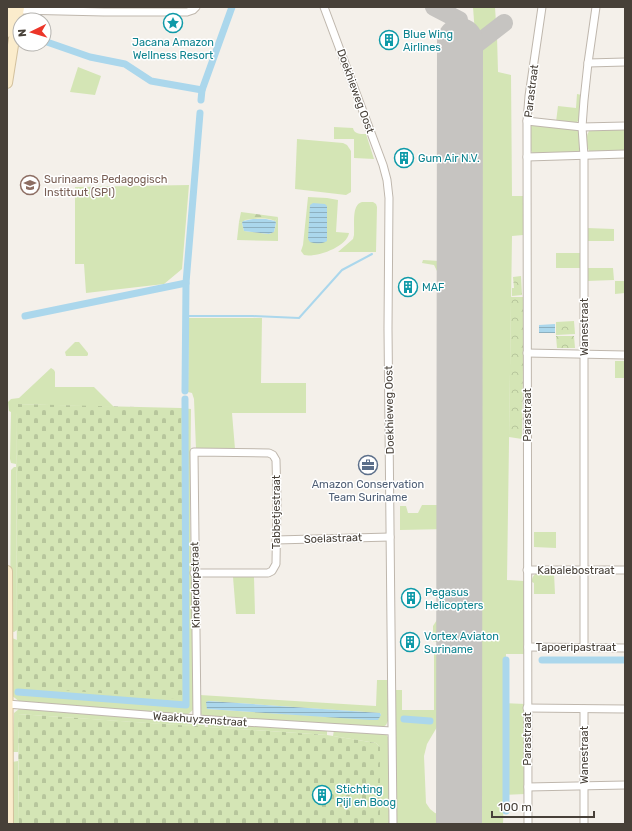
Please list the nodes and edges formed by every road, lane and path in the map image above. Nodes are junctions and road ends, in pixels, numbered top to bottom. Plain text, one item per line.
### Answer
1 (196, 7) edge
2 (324, 7) edge
3 (542, 7) edge
4 (596, 7) edge
5 (16, 8) edge
6 (104, 9) edge
7 (7, 32) edge
8 (588, 62) junction
9 (625, 62) edge
10 (7, 83) edge
11 (527, 121) junction
12 (625, 126) edge
13 (582, 127) junction
14 (625, 154) edge
15 (584, 156) junction
16 (527, 157) junction
17 (527, 353) junction
18 (584, 353) junction
19 (625, 355) edge
20 (194, 452) joint
21 (390, 537) junction
22 (276, 540) junction
23 (527, 570) junction
24 (585, 570) junction
25 (625, 570) edge
26 (7, 571) edge
27 (194, 574) junction
28 (7, 600) edge
29 (528, 647) junction
30 (584, 647) junction
31 (625, 648) edge
32 (8, 704) edge
33 (527, 708) junction
34 (584, 709) junction
35 (625, 709) edge
36 (197, 719) junction
37 (392, 731) junction
38 (584, 785) junction
39 (625, 785) edge
40 (528, 786) junction
41 (8, 804) edge
42 (8, 824) edge
43 (393, 824) edge
44 (528, 824) edge
45 (584, 824) edge

1 - 6 street
2 - 21 street, Doekhieweg Oost
3 - 11 street, Parastraat
4 - 8 street, Wanestraat
5 - 6 street
5 - 7 main road
5 - 10 main road
8 - 9 street
8 - 13 street, Wanestraat
11 - 13 street
11 - 16 street, Parastraat
12 - 13 street
13 - 15 street, Wanestraat
14 - 15 street
15 - 16 street
15 - 18 street, Wanestraat
16 - 17 street, Parastraat
17 - 18 street
17 - 23 street, Parastraat
18 - 19 street
18 - 24 street, Wanestraat
20 - 22 street, Tabbetjestraat
20 - 27 street, Kinderdorpstraat
21 - 22 street, Soelastraat
21 - 37 street, Doekhieweg Oost
22 - 27 street, Tabbetjestraat
23 - 24 street, Kabalebostraat
23 - 29 street, Parastraat
24 - 25 street, Kabalebostraat
24 - 30 street, Wanestraat
26 - 28 main road
27 - 36 street, Kinderdorpstraat
28 - 32 main road
29 - 30 street, Tapoeripastraat
29 - 33 street, Parastraat
30 - 31 street, Tapoeripastraat
32 - 36 street, Waakhuyzenstraat
32 - 41 main road
33 - 34 street
33 - 40 street, Parastraat
34 - 35 street
34 - 38 street, Wanestraat
36 - 37 street, Waakhuyzenstraat
37 - 43 street, Doekhieweg Oost
38 - 39 street
38 - 40 street
38 - 45 street, Wanestraat
40 - 44 street, Parastraat
41 - 42 main road

